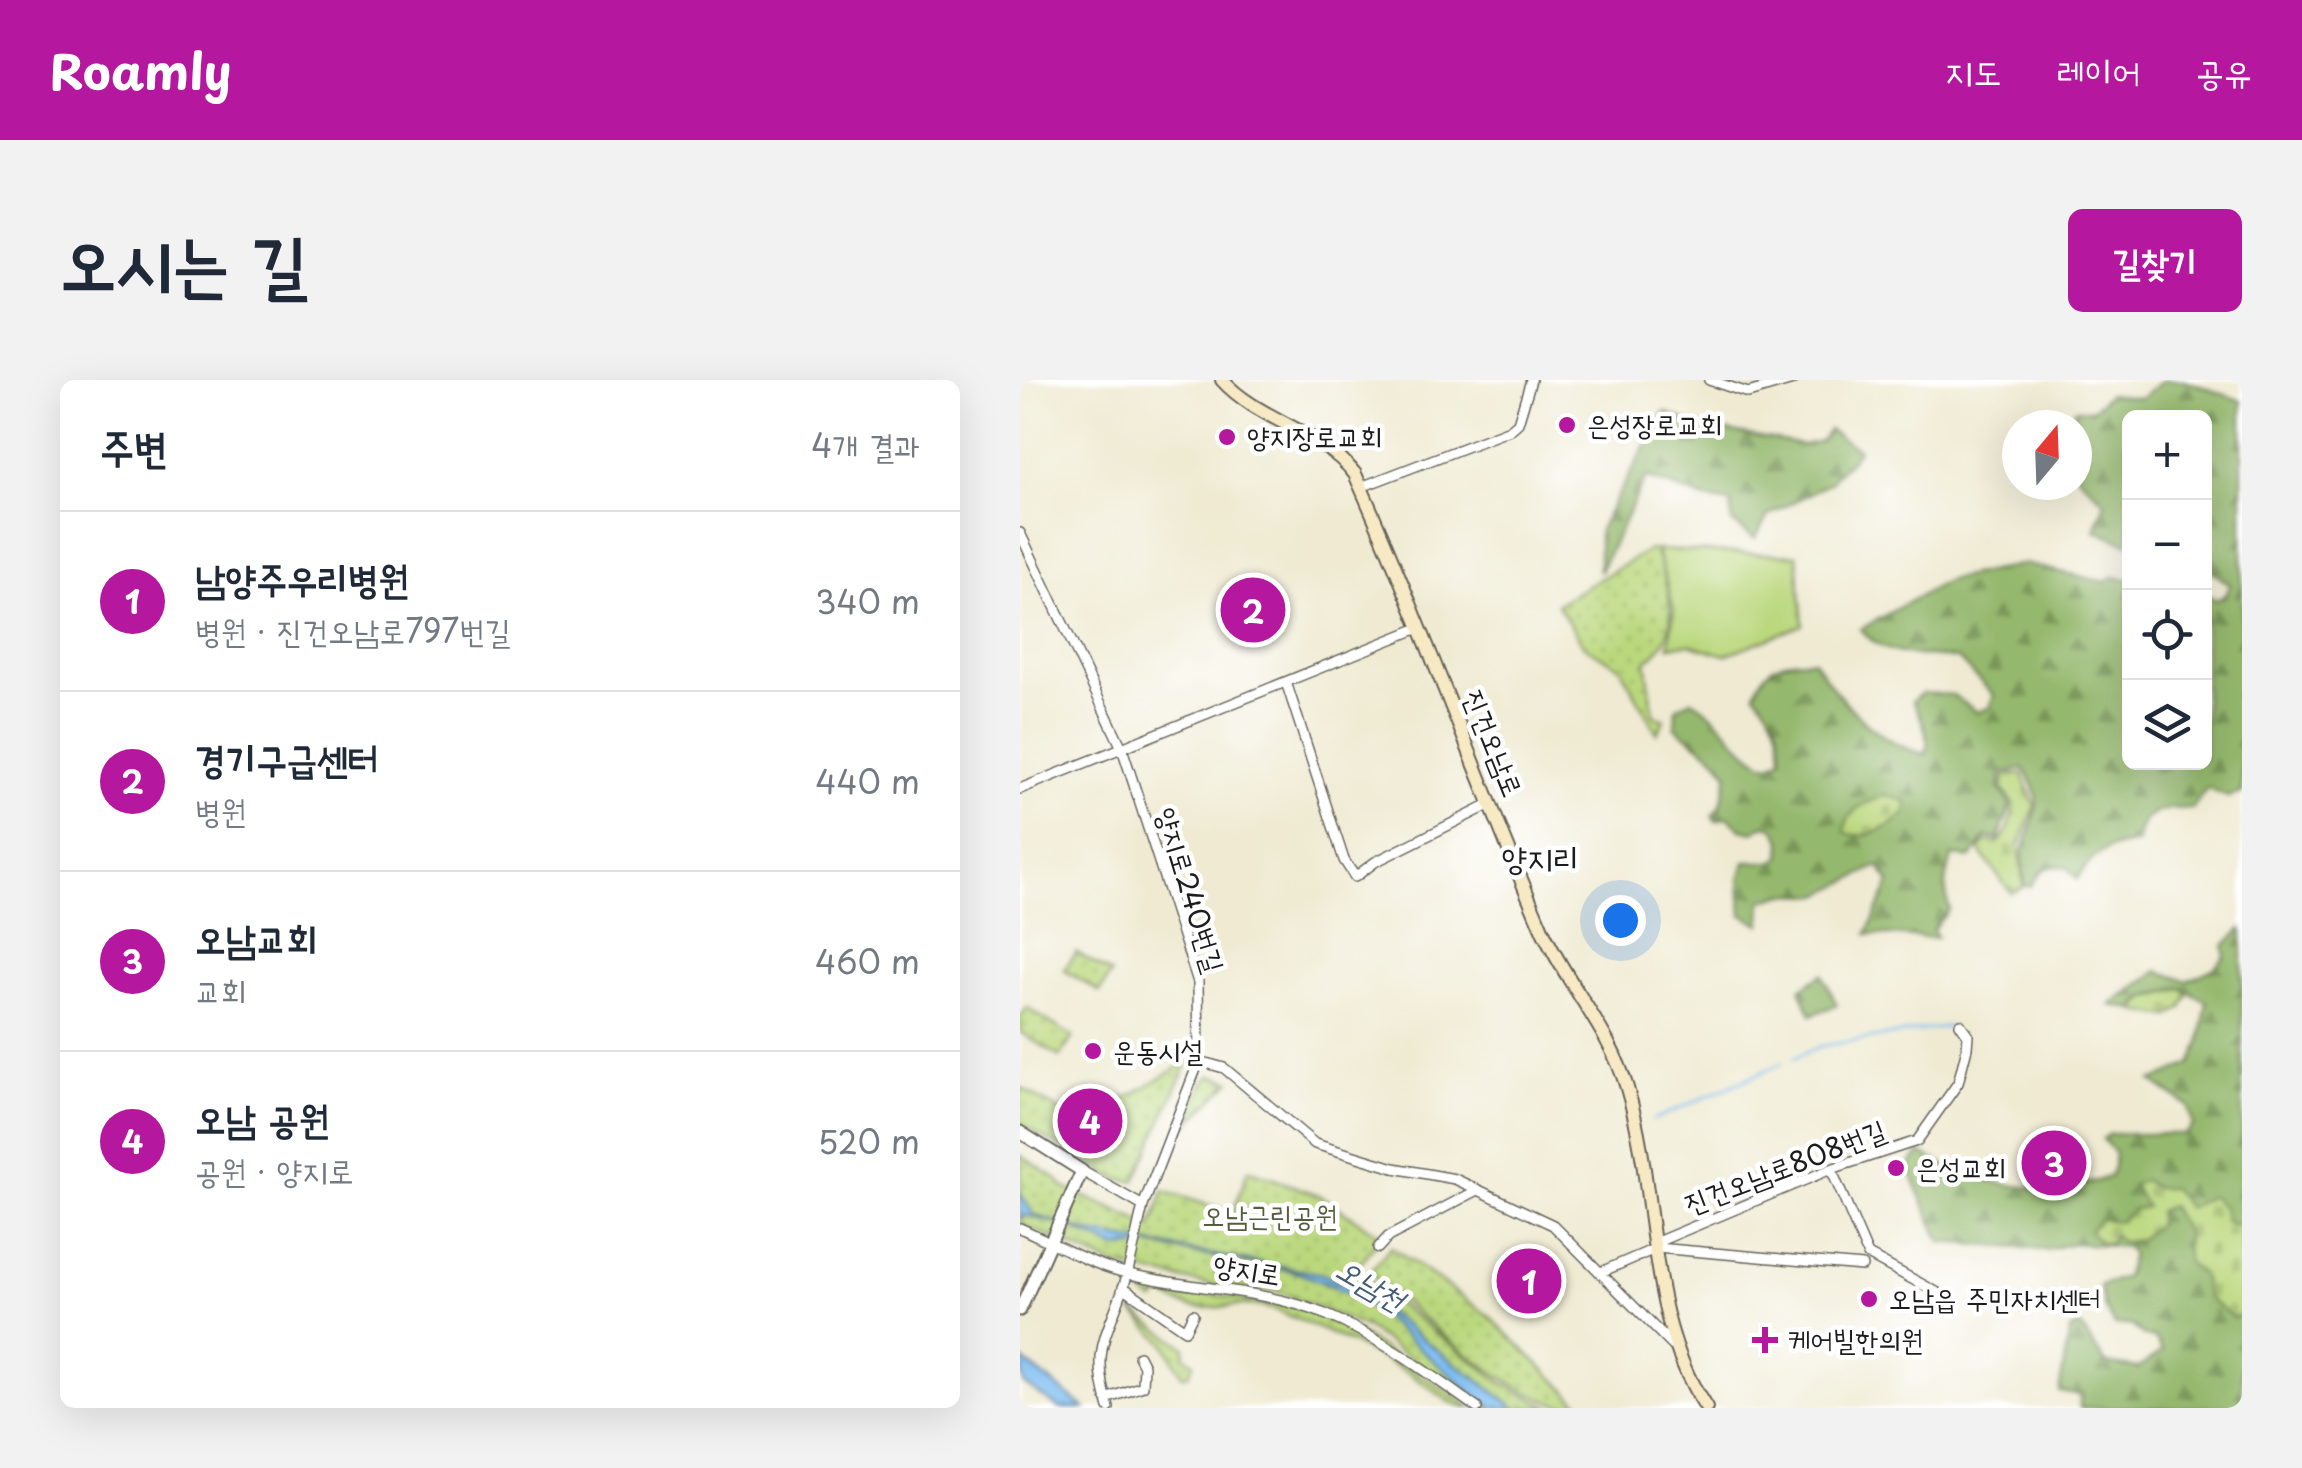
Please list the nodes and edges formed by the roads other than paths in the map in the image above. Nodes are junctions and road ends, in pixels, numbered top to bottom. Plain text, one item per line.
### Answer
1 (1222, 380) edge
2 (1531, 380) edge
3 (1709, 380) edge
4 (1794, 380) edge
5 (1361, 487) junction
6 (1020, 534) edge
7 (1419, 628) junction
8 (1286, 682) junction
9 (1122, 748) junction
10 (1020, 789) edge
11 (1491, 804) junction
12 (1960, 1024) dead end
13 (1199, 1061) junction
14 (1020, 1132) edge
15 (1831, 1169) junction
16 (1082, 1171) junction
17 (1476, 1191) junction
18 (1144, 1206) junction
19 (1021, 1229) edge
20 (1048, 1244) junction
21 (1657, 1245) junction
22 (1378, 1248) dead end
23 (1862, 1266) dead end
24 (1601, 1272) junction
25 (1127, 1273) junction
26 (1123, 1287) junction
27 (1938, 1294) dead end
28 (1020, 1310) edge
29 (1193, 1314) dead end
30 (1673, 1346) junction
31 (1139, 1356) dead end
32 (1107, 1404) edge
33 (1476, 1408) edge
34 (1706, 1408) edge

1 - 5 main road, 진건오남로
2 - 5 street
3 - 4 street
5 - 7 main road, 진건오남로
6 - 9 street, 양지로240번길
7 - 8 street
7 - 11 main road, 진건오남로
8 - 9 street
8 - 11 street
9 - 10 street
9 - 13 street, 양지로240번길
11 - 21 main road, 진건오남로
12 - 15 street, 진건오남로808번길
13 - 17 street
13 - 18 street, 양지로240번길
14 - 16 street
15 - 21 street, 진건오남로808번길
15 - 27 street
16 - 18 street
16 - 20 street
17 - 22 street
17 - 24 street
18 - 25 street, 양지로240번길
19 - 20 street, 양지로
20 - 25 street, 양지로
20 - 28 street
21 - 23 street
21 - 24 street, 진건오남로808번길
21 - 30 main road, 진건오남로
24 - 30 street
25 - 26 street, 양지로240번길
25 - 33 street, 양지로
26 - 29 street
26 - 32 street, 양지로240번길
30 - 34 main road, 진건오남로
31 - 32 street

